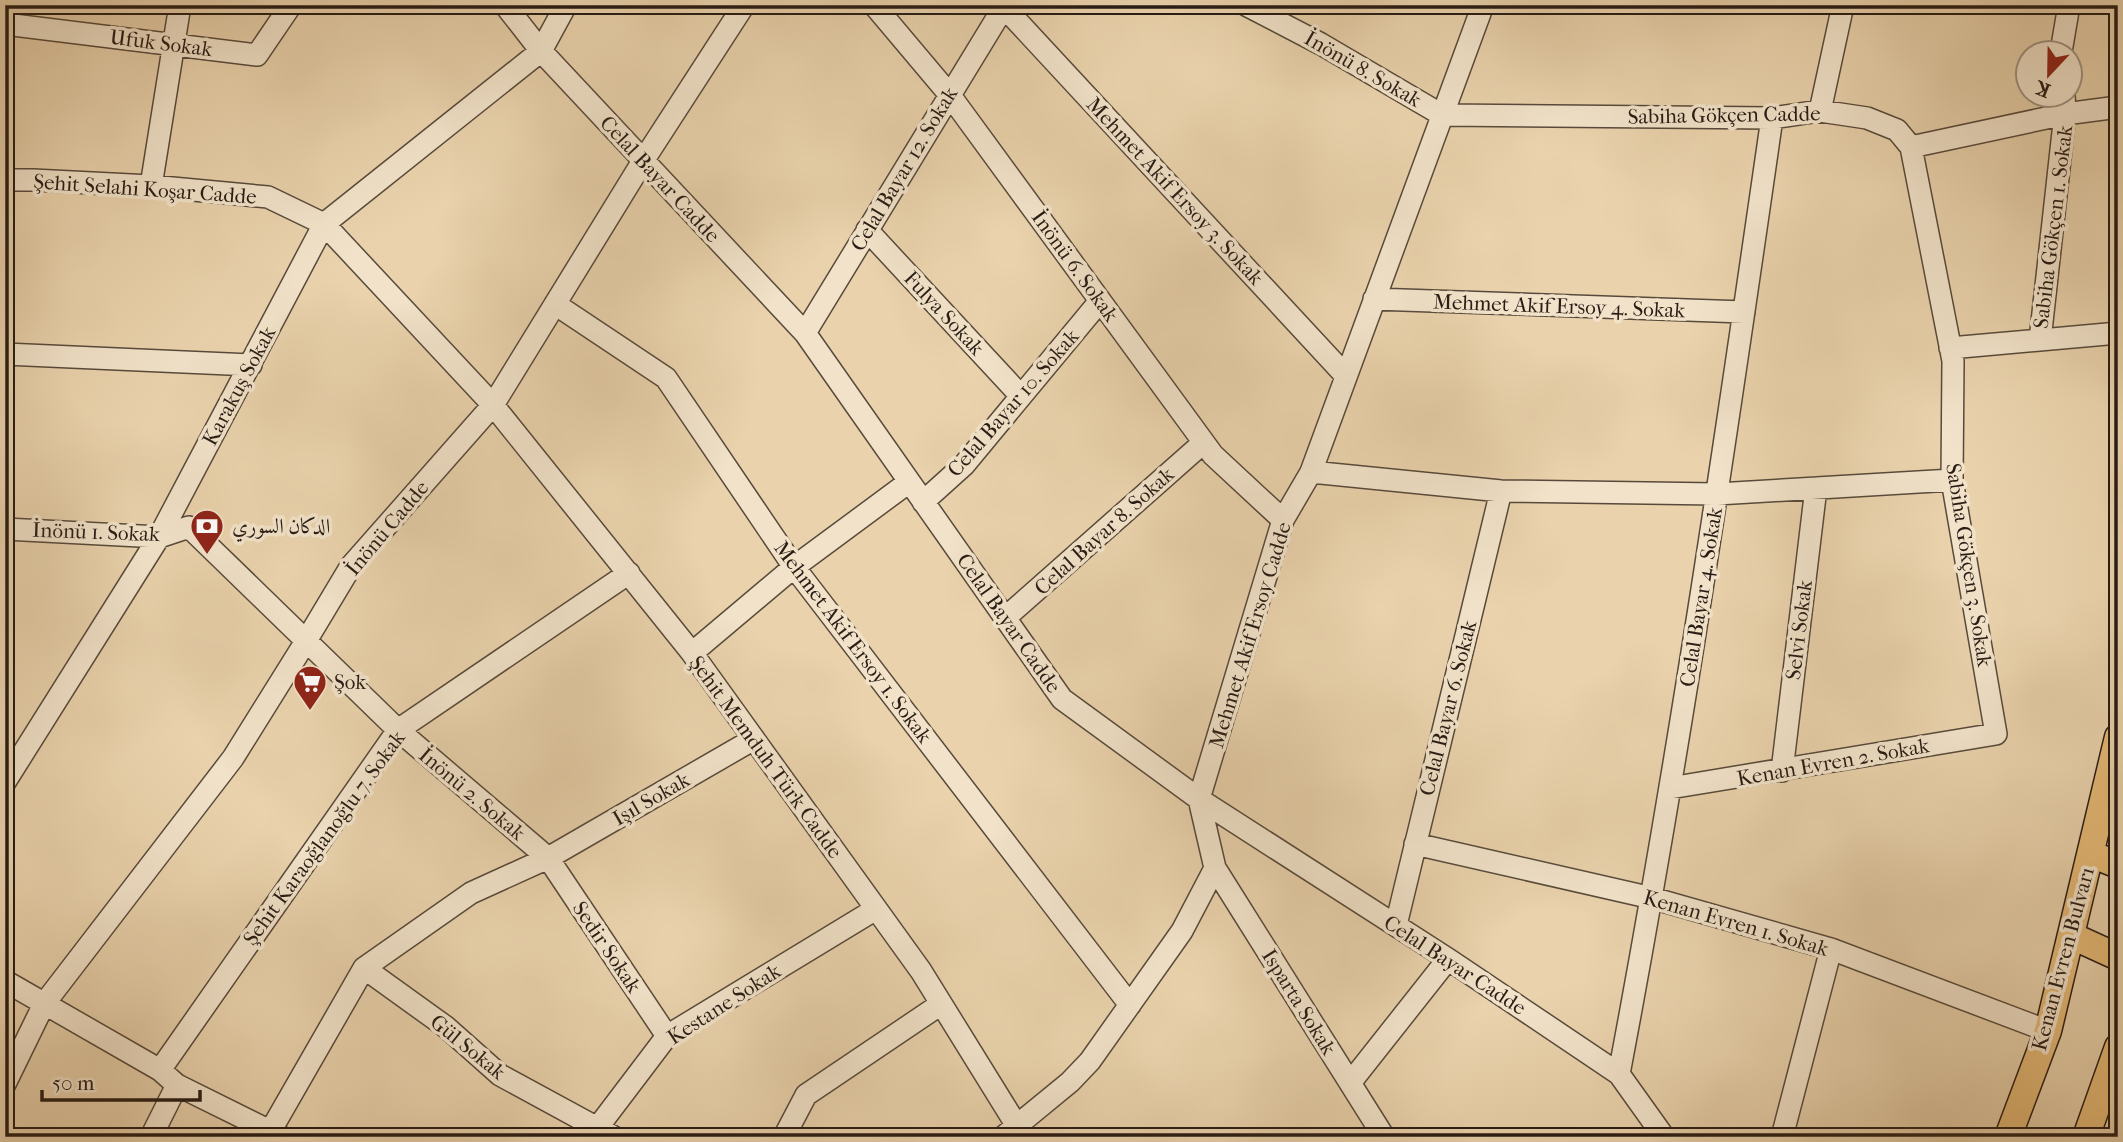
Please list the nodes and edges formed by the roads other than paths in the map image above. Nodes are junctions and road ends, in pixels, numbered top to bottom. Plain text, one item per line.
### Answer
1 (180, 5) edge
2 (290, 5) edge
3 (505, 5) edge
4 (566, 5) edge
5 (744, 5) edge
6 (874, 5) edge
7 (1246, 5) edge
8 (1483, 5) edge
9 (1843, 5) edge
10 (2069, 5) edge
11 (1004, 6) edge
12 (5, 24) edge
13 (2063, 38) edge
14 (174, 44) junction
15 (541, 51) junction
16 (949, 94) junction
17 (2084, 105) edge
18 (2118, 107) edge
19 (2051, 108) edge
20 (2065, 108) edge
21 (1820, 111) junction
22 (1442, 115) junction
23 (1772, 118) junction
24 (1911, 147) junction
25 (643, 161) junction
26 (5, 180) edge
27 (150, 186) junction
28 (324, 224) junction
29 (867, 230) junction
30 (1374, 299) junction
31 (1100, 300) junction
32 (555, 304) junction
33 (1744, 312) junction
34 (805, 333) junction
35 (2118, 333) edge
36 (2040, 340) junction
37 (1950, 348) junction
38 (5, 354) edge
39 (251, 365) junction
40 (1346, 376) junction
41 (1021, 396) junction
42 (493, 405) junction
43 (1203, 443) junction
44 (1311, 472) junction
45 (1952, 480) junction
46 (909, 482) junction
47 (1816, 488) junction
48 (1500, 491) junction
49 (1717, 494) junction
50 (922, 502) junction
51 (1283, 520) junction
52 (5, 529) edge
53 (159, 537) junction
54 (794, 567) junction
55 (629, 573) junction
56 (1005, 618) junction
57 (306, 641) junction
58 (692, 653) junction
59 (398, 730) junction
60 (1996, 734) joint
61 (2118, 737) edge
62 (754, 739) junction
63 (1782, 771) junction
64 (5, 782) edge
65 (1670, 788) junction
66 (1199, 799) junction
67 (1415, 844) junction
68 (2091, 854) junction
69 (548, 858) junction
70 (2118, 865) edge
71 (1215, 868) junction
72 (1652, 898) junction
73 (876, 909) junction
74 (1396, 925) junction
75 (2072, 936) junction
76 (1831, 949) junction
77 (2118, 957) edge
78 (1448, 959) junction
79 (364, 968) junction
80 (5, 981) edge
81 (44, 1004) junction
82 (941, 1004) junction
83 (1130, 1005) junction
84 (2048, 1031) junction
85 (667, 1036) junction
86 (2118, 1047) edge
87 (160, 1070) junction
88 (1619, 1074) junction
89 (1350, 1083) junction
90 (5, 1084) edge
91 (177, 1085) junction
92 (606, 1132) edge
93 (276, 1133) edge
94 (1015, 1133) edge
95 (151, 1137) edge
96 (784, 1137) edge
97 (1384, 1137) edge
98 (1664, 1137) edge
99 (1782, 1137) edge
100 (2008, 1137) edge
101 (2086, 1137) edge

1 - 14 street
2 - 14 street, Ufuk Sokak
3 - 15 street, Celal Bayar Cadde
4 - 15 street
5 - 25 street, İnönü Cadde
6 - 16 street, İnönü 6. Sokak
7 - 22 street, İnönü 8. Sokak
8 - 22 street, Mehmet Akif Ersoy Cadde
9 - 21 street
10 - 13 street
11 - 16 street, Celal Bayar 12. Sokak
11 - 40 street, Mehmet Akif Ersoy 3. Sokak
12 - 14 street, Ufuk Sokak
14 - 27 street
15 - 25 street, Celal Bayar Cadde
15 - 28 street, Karakuş Sokak
16 - 29 street, Celal Bayar 12. Sokak
16 - 31 street, İnönü 6. Sokak
17 - 18 street
19 - 24 street
20 - 36 street, Sabiha Gökçen 1. Sokak
21 - 23 street, Sabiha Gökçen Cadde
21 - 24 street, Sabiha Gökçen Cadde
22 - 23 street, Sabiha Gökçen Cadde
22 - 30 street, Mehmet Akif Ersoy Cadde
23 - 33 street, Celal Bayar 4. Sokak
24 - 37 street, Sabiha Gökçen 3. Sokak
25 - 32 street, İnönü Cadde
25 - 34 street, Celal Bayar Cadde
26 - 27 street, Şehit Selahi Koşar Cadde
27 - 28 street, Şehit Selahi Koşar Cadde
28 - 39 street, Karakuş Sokak
28 - 42 street, Şehit Selahi Koşar Cadde
29 - 34 street, Celal Bayar 12. Sokak
29 - 41 street, Fulya Sokak
30 - 33 street, Mehmet Akif Ersoy 4. Sokak
30 - 40 street, Mehmet Akif Ersoy Cadde
31 - 41 street, Celal Bayar 10. Sokak
31 - 43 street, İnönü 6. Sokak
32 - 42 street, İnönü Cadde
32 - 54 street, Mehmet Akif Ersoy 1. Sokak
33 - 49 street, Celal Bayar 4. Sokak
34 - 46 street, Celal Bayar Cadde
35 - 36 street
36 - 37 street
37 - 45 street, Sabiha Gökçen 3. Sokak
38 - 39 street
39 - 53 street, Karakuş Sokak
40 - 44 street, Mehmet Akif Ersoy Cadde
41 - 50 street, Celal Bayar 10. Sokak
42 - 55 street, Şehit Memduh Türk Cadde
42 - 57 street, İnönü Cadde
43 - 51 street, İnönü 6. Sokak
43 - 56 street, Celal Bayar 8. Sokak
44 - 48 street
44 - 51 street, Mehmet Akif Ersoy Cadde
45 - 47 street
45 - 60 street, Sabiha Gökçen 3. Sokak
46 - 50 street, Celal Bayar Cadde
46 - 54 street
47 - 49 street
47 - 63 street, Selvi Sokak
48 - 49 street
48 - 67 street, Celal Bayar 6. Sokak
49 - 65 street, Celal Bayar 4. Sokak
50 - 56 street, Celal Bayar Cadde
51 - 66 street, Mehmet Akif Ersoy Cadde
52 - 53 street, İnönü 1. Sokak
53 - 57 street, İnönü 1. Sokak
53 - 64 street, Karakuş Sokak
54 - 58 street
54 - 83 street, Mehmet Akif Ersoy 1. Sokak
55 - 58 street, Şehit Memduh Türk Cadde
55 - 59 street, Şehit Karaoğlanoğlu 7. Sokak
56 - 66 street, Celal Bayar Cadde
57 - 59 street, İnönü 2. Sokak
57 - 81 street, İnönü Cadde
58 - 62 street, Şehit Memduh Türk Cadde
59 - 69 street, İnönü 2. Sokak
59 - 87 street, Şehit Karaoğlanoğlu 7. Sokak
60 - 63 street, Kenan Evren 2. Sokak
61 - 68 main road, Kenan Evren Bulvarı
62 - 69 street, Işıl Sokak
62 - 73 street, Şehit Memduh Türk Cadde
63 - 65 street, Kenan Evren 2. Sokak
65 - 72 street, Celal Bayar 4. Sokak
66 - 71 street, Mehmet Akif Ersoy Cadde
66 - 74 street, Celal Bayar Cadde
67 - 72 street, Kenan Evren 1. Sokak
67 - 74 street, Celal Bayar 6. Sokak
68 - 70 main road
68 - 75 main road, Kenan Evren Bulvarı
69 - 79 street, Işıl Sokak
69 - 85 street, Sedir Sokak
71 - 83 street
71 - 89 street, Isparta Sokak
72 - 76 street, Kenan Evren 1. Sokak
72 - 88 street, Celal Bayar 4. Sokak
73 - 82 street, Şehit Memduh Türk Cadde
73 - 85 street, Kestane Sokak
74 - 78 street, Celal Bayar Cadde
75 - 77 main road
75 - 84 main road, Kenan Evren Bulvarı
76 - 84 street, Kenan Evren 1. Sokak
76 - 99 street
78 - 88 street, Celal Bayar Cadde
78 - 89 street
79 - 92 street, Gül Sokak
79 - 93 street
80 - 81 street
81 - 87 street
81 - 90 street, İnönü Cadde
82 - 94 street, Şehit Memduh Türk Cadde
82 - 96 street
83 - 94 street
84 - 100 main road, Kenan Evren Bulvarı
85 - 92 street, Kestane Sokak
86 - 101 main road
87 - 91 street
88 - 98 street, Celal Bayar Cadde
89 - 97 street, Isparta Sokak
91 - 93 street
91 - 95 street

